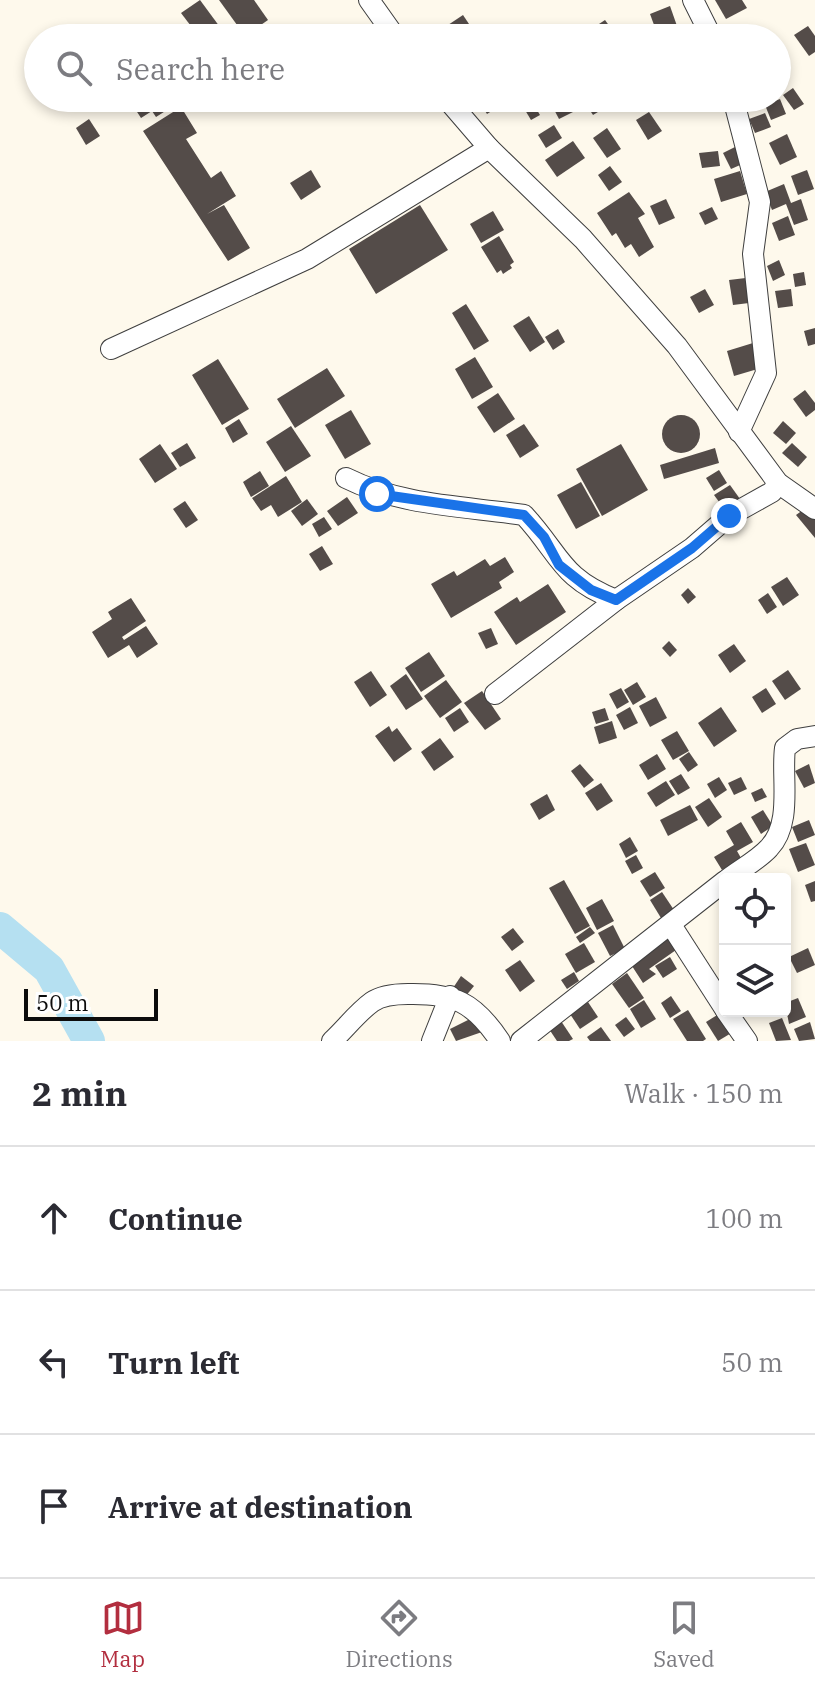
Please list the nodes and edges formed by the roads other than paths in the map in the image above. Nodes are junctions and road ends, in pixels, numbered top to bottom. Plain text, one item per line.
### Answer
1 (369, 0) edge
2 (693, 0) edge
3 (386, 24) edge
4 (705, 24) edge
5 (458, 112) edge
6 (737, 112) edge
7 (489, 148) junction
8 (111, 349) dead end
9 (739, 432) junction
10 (346, 478) dead end
11 (778, 483) junction
12 (815, 509) edge
13 (616, 600) junction
14 (495, 694) dead end
15 (815, 736) edge
16 (735, 873) edge
17 (719, 886) edge
18 (671, 925) junction
19 (450, 996) junction
20 (719, 999) edge
21 (731, 1017) edge
22 (332, 1041) edge
23 (432, 1041) edge
24 (500, 1041) edge
25 (521, 1041) edge
26 (747, 1041) edge

1 - 3 street
2 - 4 street
5 - 7 street
6 - 9 street
7 - 8 street
7 - 9 street
9 - 11 street
10 - 13 street
11 - 12 street
11 - 13 street
13 - 14 street
15 - 16 street
17 - 18 street
18 - 20 street
18 - 25 street
19 - 22 street
19 - 23 street
19 - 24 street
21 - 26 street

